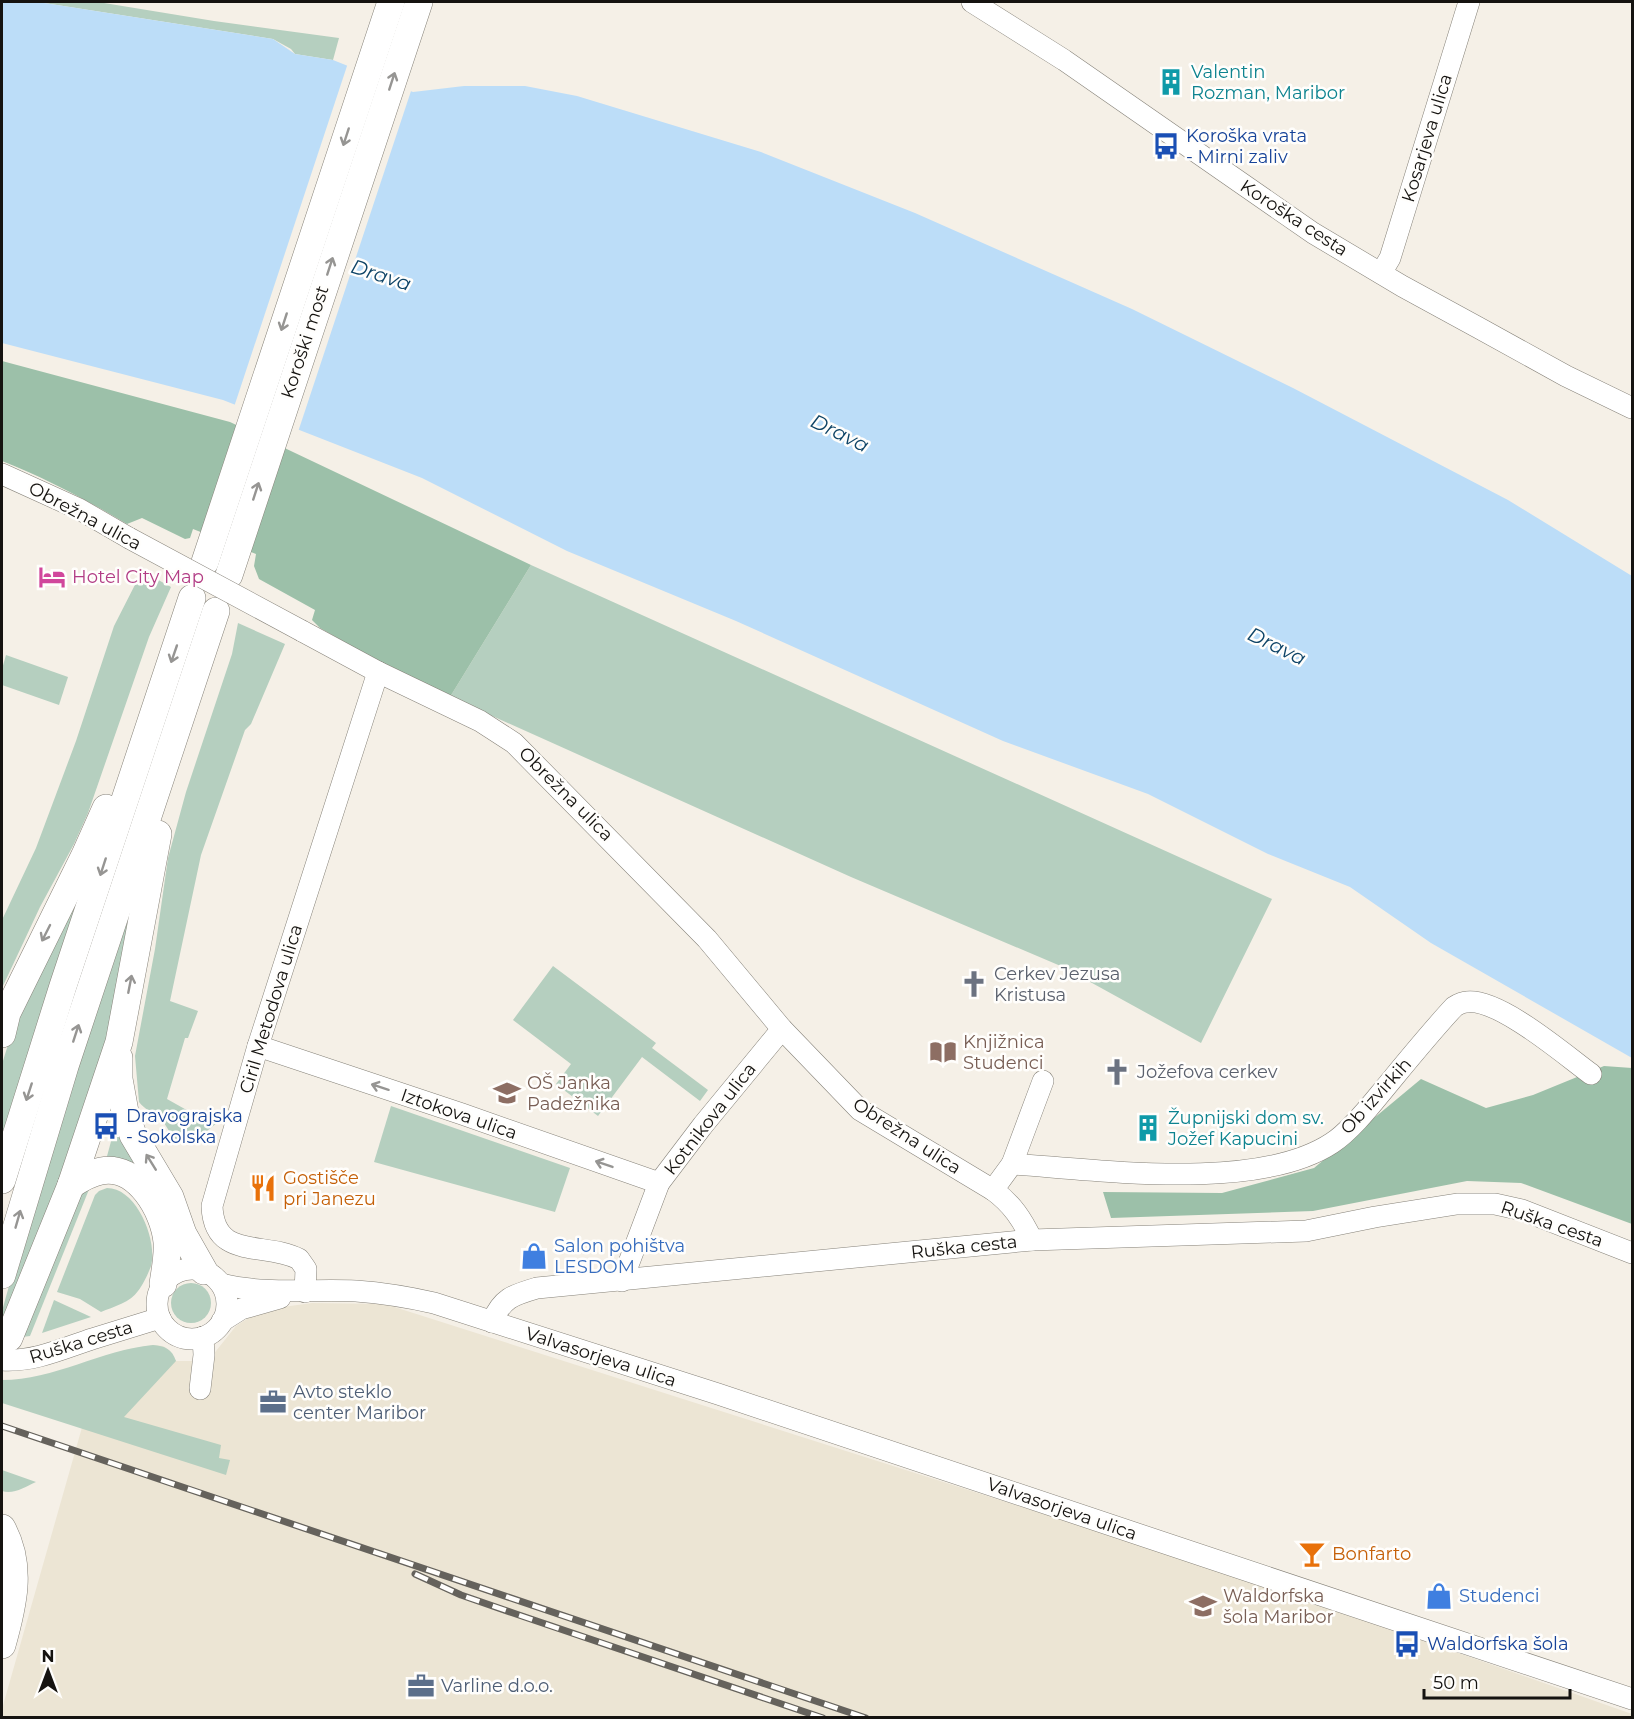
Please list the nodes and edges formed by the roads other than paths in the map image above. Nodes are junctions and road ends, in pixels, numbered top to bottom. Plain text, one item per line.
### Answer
1 (390, 2) edge
2 (418, 2) edge
3 (972, 2) edge
4 (1469, 2) edge
5 (1381, 273) junction
6 (1632, 408) edge
7 (2, 474) edge
8 (218, 549) junction
9 (229, 575) dead end
10 (378, 672) junction
11 (141, 751) junction
12 (168, 755) junction
13 (3, 1022) edge
14 (782, 1029) junction
15 (118, 1042) junction
16 (258, 1046) junction
17 (1591, 1074) dead end
18 (1043, 1081) dead end
19 (1012, 1164) junction
20 (2, 1180) edge
21 (659, 1183) junction
22 (71, 1185) junction
23 (993, 1190) junction
24 (1032, 1240) junction
25 (1632, 1253) edge
26 (2, 1275) edge
27 (212, 1277) junction
28 (622, 1281) junction
29 (163, 1284) junction
30 (305, 1292) junction
31 (160, 1318) junction
32 (222, 1321) junction
33 (492, 1322) junction
34 (203, 1337) junction
35 (5, 1349) edge
36 (200, 1389) dead end
37 (2, 1528) edge
38 (2, 1645) edge
39 (1632, 1699) edge

1 -> 8 main road, Koroški most
8 -> 2 main road, Koroški most
3 - 5 street, Koroška cesta
4 - 5 street, Kosarjeva ulica
5 - 6 street, Koroška cesta
7 - 10 street, Obrežna ulica, bridge
8 - 9 main road
10 - 14 street, Obrežna ulica
10 - 16 street, Ciril Metodova ulica
12 -> 11 main road
11 -> 13 main road
11 -> 20 main road
15 -> 12 main road
26 -> 12 main road
14 - 21 street, Kotnikova ulica
14 - 23 street, Obrežna ulica
15 - 22 main road
27 -> 15 main road
21 -> 16 street, Iztokova ulica
16 - 30 street, Ciril Metodova ulica
17 - 19 street, Ob izvirkih
18 - 19 street
19 - 23 street
21 - 28 street, Kotnikova ulica
22 - 29 main road
22 - 35 main road
23 - 24 street, Obrežna ulica
24 - 25 street, Ruška cesta
24 - 28 street, Ruška cesta
27 - 29 street
27 - 30 street
27 - 32 street
28 - 33 street, Ruška cesta
29 - 31 street
30 - 32 street
30 - 33 street
31 - 34 street
31 - 35 street, Ruška cesta
32 - 34 street
33 - 39 street, Valvasorjeva ulica
34 - 36 street
37 - 38 main road

